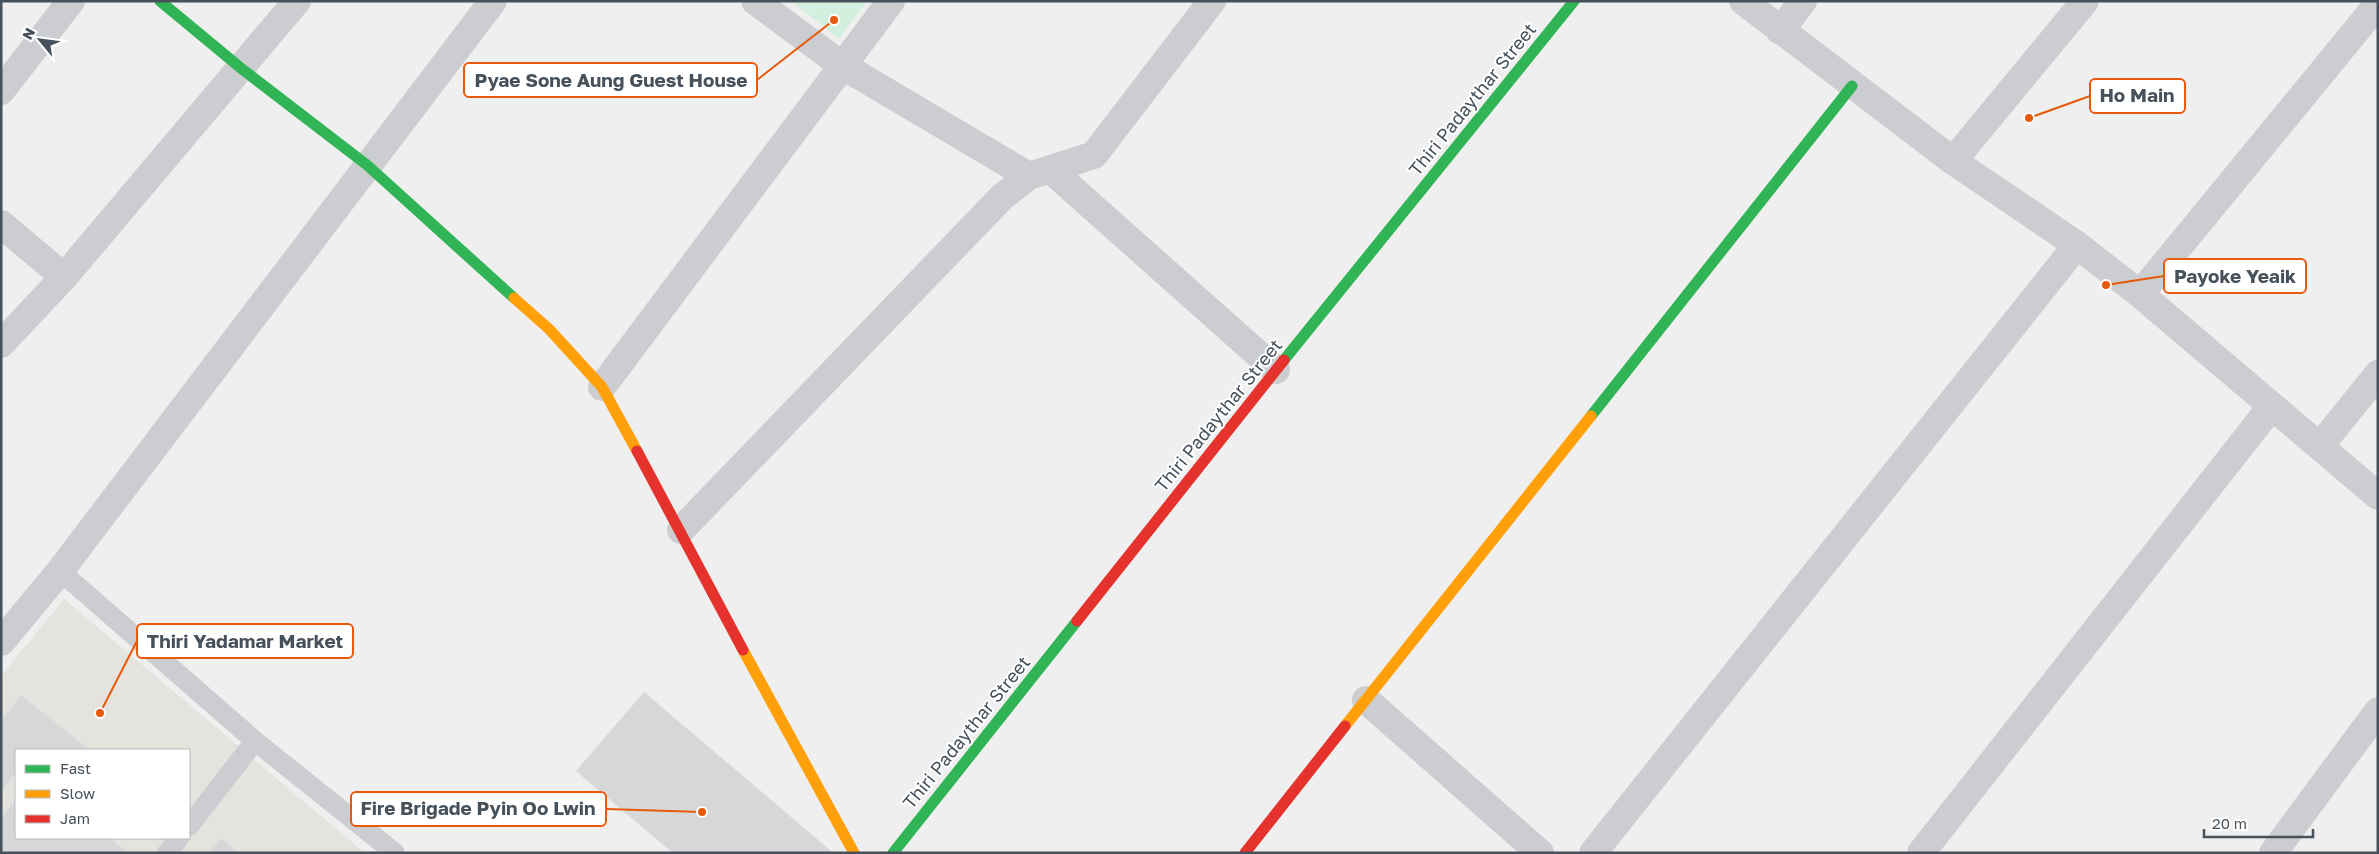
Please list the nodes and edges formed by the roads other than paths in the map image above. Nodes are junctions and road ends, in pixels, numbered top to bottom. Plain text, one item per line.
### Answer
1 (71, 1) edge
2 (160, 1) edge
3 (297, 1) edge
4 (493, 1) edge
5 (755, 1) edge
6 (891, 1) edge
7 (1212, 1) edge
8 (1574, 1) edge
9 (1744, 1) edge
10 (1803, 1) edge
11 (2085, 1) edge
12 (2378, 4) edge
13 (1780, 31) junction
14 (843, 66) junction
15 (242, 69) junction
16 (1852, 86) junction
17 (1, 90) edge
18 (1953, 161) junction
19 (367, 165) junction
20 (1040, 173) junction
21 (1, 224) edge
22 (2077, 245) junction
23 (64, 277) junction
24 (2140, 294) junction
25 (1, 344) edge
26 (1276, 370) junction
27 (2378, 374) edge
28 (602, 387) junction
29 (2271, 407) junction
30 (2320, 446) junction
31 (2378, 496) edge
32 (681, 530) junction
33 (60, 570) junction
34 (1, 642) edge
35 (1366, 700) junction
36 (2378, 711) edge
37 (256, 741) junction
38 (190, 825) edge
39 (178, 839) edge
40 (168, 853) edge
41 (395, 853) edge
42 (854, 853) edge
43 (892, 853) edge
44 (1245, 853) edge
45 (1540, 853) edge
46 (1593, 853) edge
47 (1921, 853) edge
48 (2273, 853) edge

1 - 17 street
2 - 15 street
3 - 15 street
4 - 19 street
5 - 14 street
6 - 14 street
7 - 20 street
8 - 26 street, Thiri Padaythar Street
9 - 13 street
10 - 13 street
11 - 18 street
12 - 24 street
13 - 16 street
14 - 20 street
14 - 28 street
15 - 19 street
15 - 23 street
16 - 18 street
16 - 35 street
18 - 22 street
19 - 28 street
19 - 33 street
20 - 26 street
20 - 32 street
21 - 23 street
22 - 24 street
22 - 46 street
23 - 25 street
24 - 29 street
26 - 43 street, Thiri Padaythar Street
27 - 30 street
28 - 32 street
29 - 30 street
29 - 47 street
30 - 31 street
32 - 42 street
33 - 34 street
33 - 37 lane
35 - 44 street
35 - 45 street
36 - 48 street
37 - 38 lane
37 - 41 lane
39 - 40 lane

